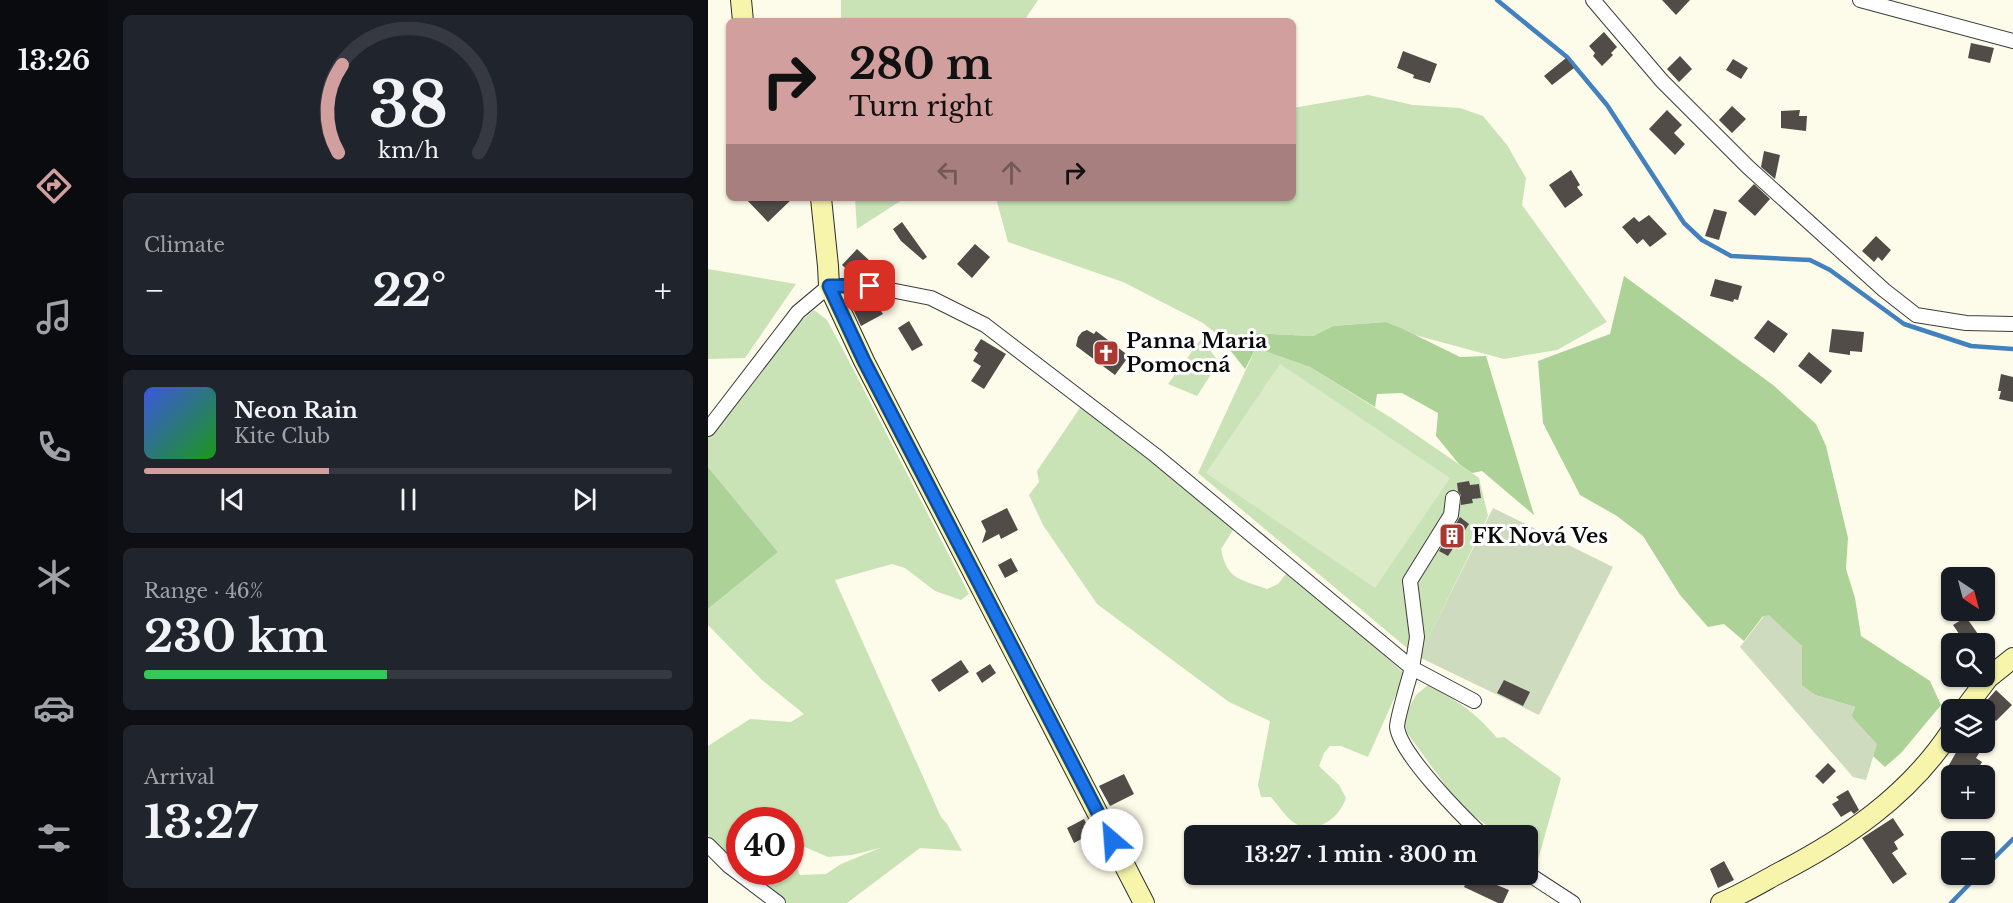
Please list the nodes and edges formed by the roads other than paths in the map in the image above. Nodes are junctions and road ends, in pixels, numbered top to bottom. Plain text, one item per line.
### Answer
1 (741, 0) edge
2 (1593, 0) edge
3 (1860, 0) edge
4 (743, 18) edge
5 (2013, 41) edge
6 (821, 201) edge
7 (829, 286) junction
8 (2013, 324) edge
9 (708, 429) edge
10 (1453, 498) dead end
11 (2013, 658) edge
12 (1412, 668) junction
13 (1973, 699) edge
14 (1474, 701) dead end
15 (1941, 746) edge
16 (1471, 825) edge
17 (708, 845) edge
18 (1538, 880) edge
19 (778, 903) edge
20 (1144, 903) edge
21 (1573, 903) edge
22 (1721, 903) edge

1 - 4 street
2 - 8 street
3 - 5 street
6 - 7 street
7 - 9 street
7 - 12 street
7 - 20 street
10 - 12 street
11 - 13 street
12 - 14 street
12 - 16 street
15 - 22 street
17 - 19 street
18 - 21 street

